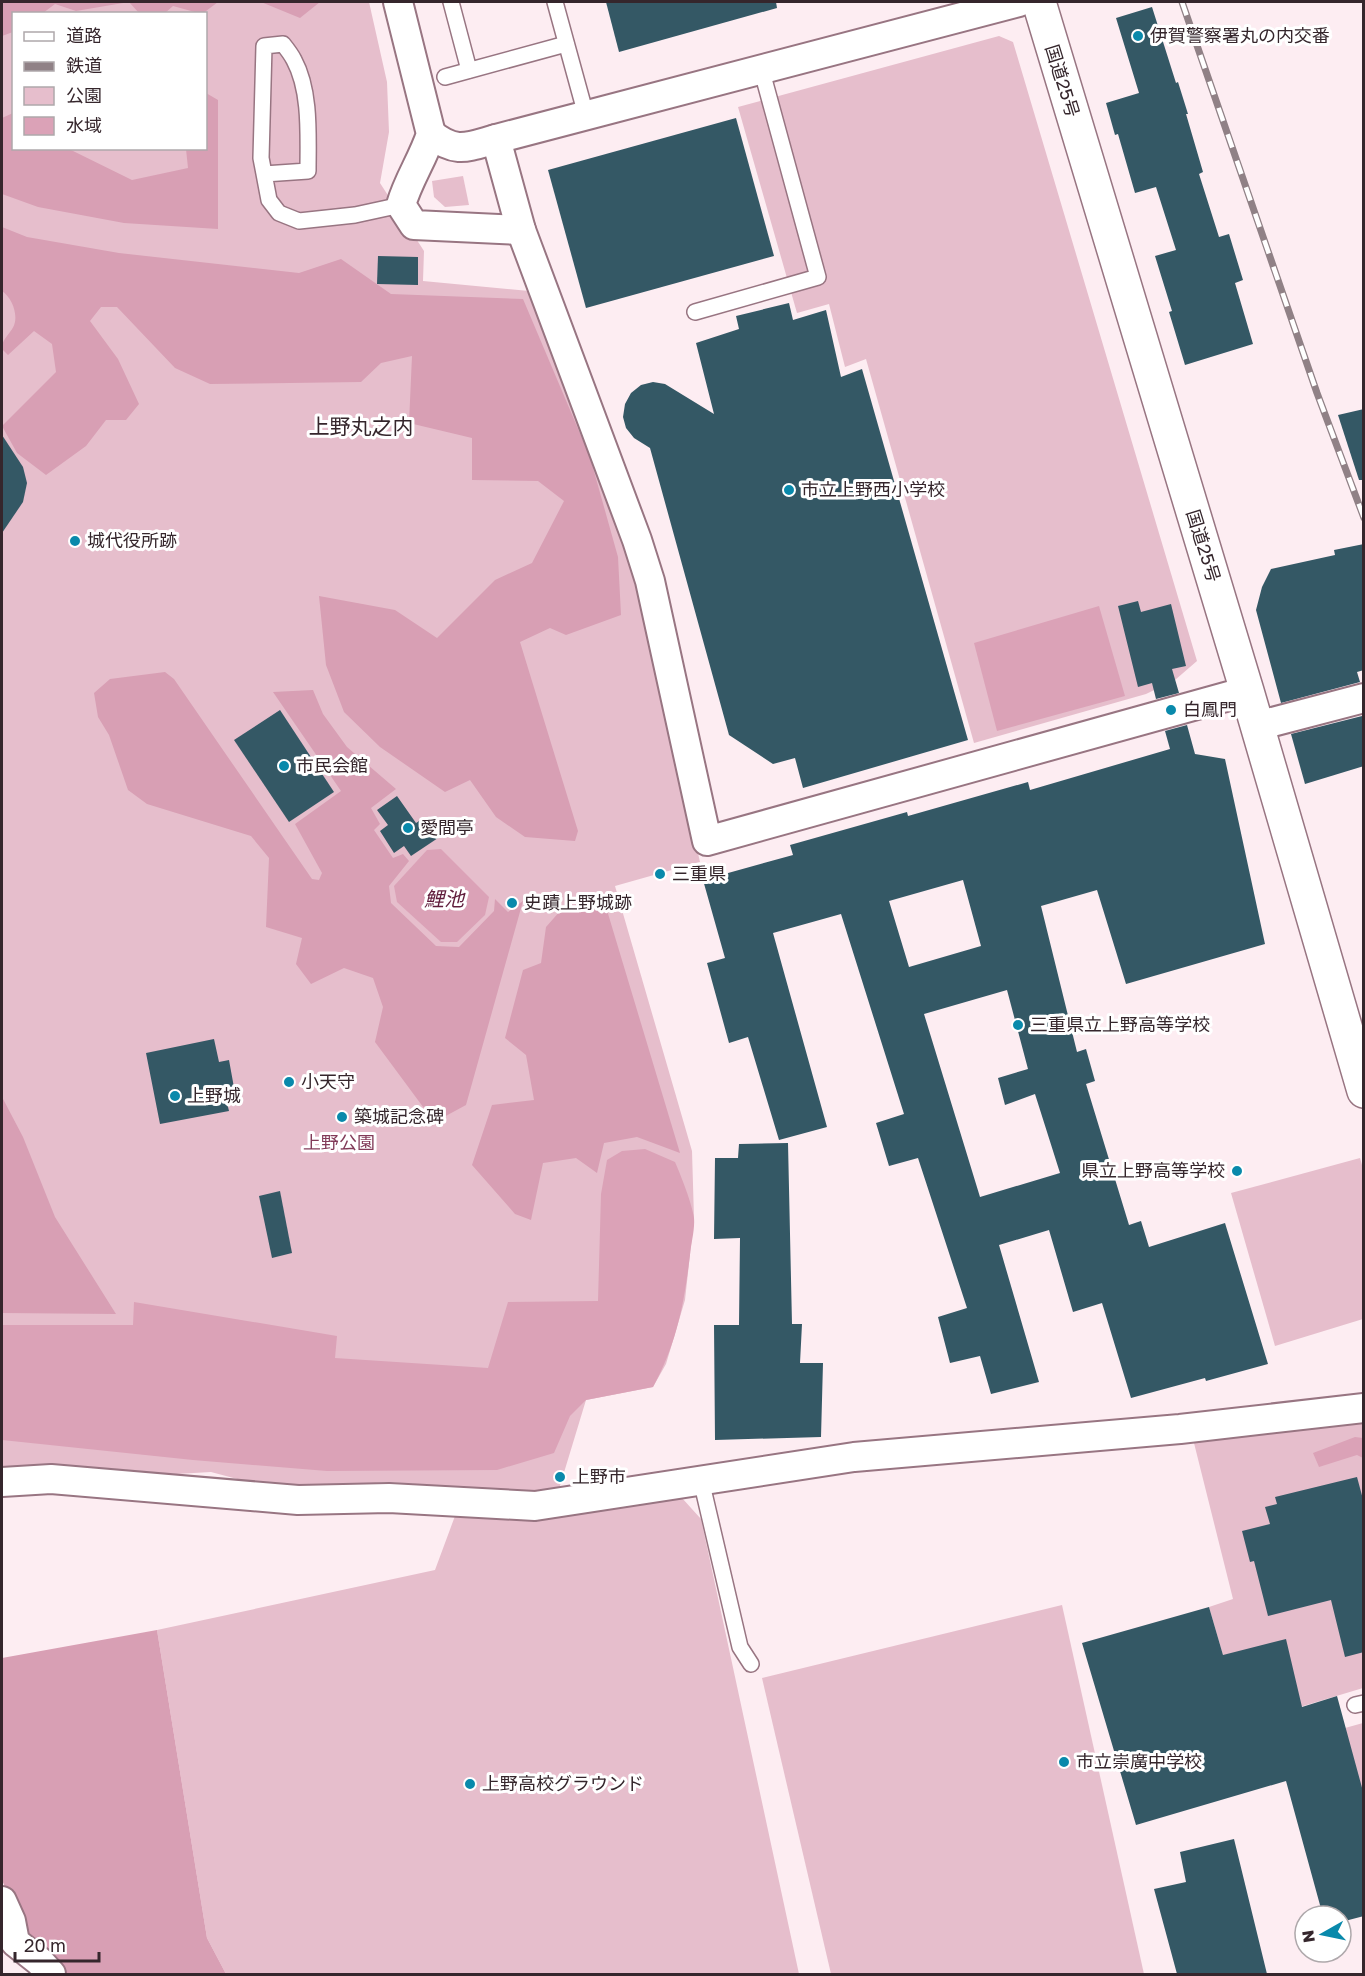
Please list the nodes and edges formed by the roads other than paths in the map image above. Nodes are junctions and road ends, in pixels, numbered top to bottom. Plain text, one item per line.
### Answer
1 (398, 2) edge
2 (451, 2) edge
3 (555, 2) edge
4 (1019, 2) edge
5 (1039, 2) edge
6 (566, 44) junction
7 (761, 68) junction
8 (469, 70) junction
9 (445, 77) dead end
10 (586, 115) junction
11 (431, 134) junction
12 (496, 139) junction
13 (264, 174) junction
14 (401, 205) junction
15 (521, 230) junction
16 (695, 312) dead end
17 (1246, 692) junction
18 (1364, 698) edge
19 (1257, 726) junction
20 (1364, 1091) edge
21 (1364, 1408) edge
22 (702, 1480) junction
23 (2, 1482) edge
24 (751, 1665) dead end
25 (2, 1901) edge
26 (51, 1974) edge

1 - 11 street
2 - 8 lane
3 - 6 lane
4 - 7 street
5 - 17 highway, 国道25号
6 - 8 lane
6 - 10 lane
7 - 10 street
7 - 16 lane
8 - 9 lane
10 - 12 street
11 - 12 street
11 - 14 street
12 - 15 street
13 - 13 lane
13 - 14 lane
14 - 15 street
15 - 17 street
17 - 19 highway, 国道25号
18 - 19 street
19 - 20 highway, 国道25号
21 - 22 street
22 - 23 street
22 - 24 lane
25 - 26 street

